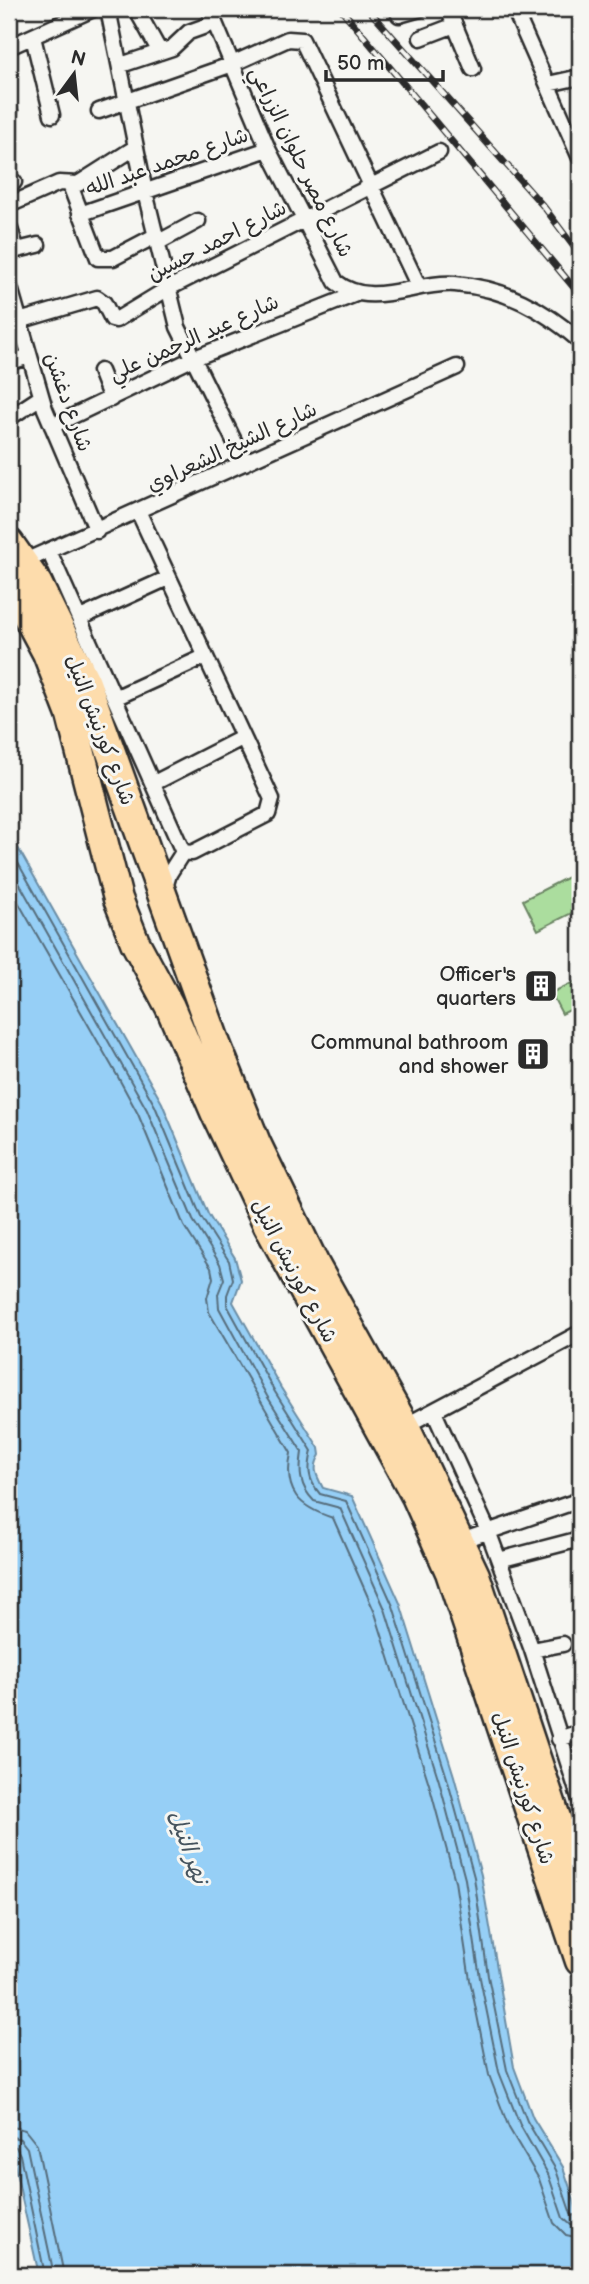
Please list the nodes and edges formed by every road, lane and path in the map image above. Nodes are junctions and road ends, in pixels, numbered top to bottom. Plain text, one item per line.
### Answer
1 (93, 9) edge
2 (108, 9) edge
3 (136, 9) edge
4 (420, 9) edge
5 (448, 9) edge
6 (513, 9) edge
7 (214, 13) edge
8 (399, 15) dead end
9 (455, 25) junction
10 (33, 37) junction
11 (421, 38) dead end
12 (9, 47) edge
13 (160, 52) junction
14 (121, 65) junction
15 (230, 65) junction
16 (473, 69) dead end
17 (580, 77) edge
18 (548, 84) junction
19 (128, 102) junction
20 (99, 111) dead end
21 (52, 116) dead end
22 (136, 147) junction
23 (268, 149) junction
24 (439, 152) dead end
25 (580, 158) edge
26 (69, 185) junction
27 (372, 186) junction
28 (145, 192) junction
29 (9, 205) edge
30 (80, 214) junction
31 (304, 220) junction
32 (198, 221) dead end
33 (9, 226) edge
34 (156, 239) junction
35 (38, 246) dead end
36 (13, 251) edge
37 (9, 284) edge
38 (418, 285) junction
39 (167, 289) junction
40 (356, 294) junction
41 (15, 315) edge
42 (580, 341) edge
43 (29, 356) junction
44 (192, 359) junction
45 (9, 363) edge
46 (457, 367) dead end
47 (100, 371) dead end
48 (41, 397) junction
49 (111, 398) junction
50 (9, 418) edge
51 (52, 426) junction
52 (245, 463) junction
53 (139, 513) junction
54 (96, 531) junction
55 (49, 551) junction
56 (14, 563) edge
57 (168, 578) junction
58 (79, 618) junction
59 (204, 657) junction
60 (117, 697) junction
61 (242, 738) junction
62 (153, 783) junction
63 (183, 852) junction
64 (114, 885) junction
65 (162, 897) junction
66 (135, 942) junction
67 (580, 1333) edge
68 (434, 1412) junction
69 (394, 1432) junction
70 (580, 1500) edge
71 (488, 1531) junction
72 (580, 1539) edge
73 (461, 1541) junction
74 (499, 1560) junction
75 (563, 1644) dead end
76 (532, 1650) junction
77 (580, 1732) edge
78 (559, 1739) junction
79 (580, 1799) edge
80 (580, 1890) edge
81 (580, 1961) edge

1 - 10 street
2 - 14 street
3 - 13 street
4 - 8 street
5 - 9 street
6 - 18 street
7 - 13 street
7 - 15 street, شارع مصر حلوان الزراعي
9 - 11 street
9 - 16 street
10 - 12 street
10 - 21 street
13 - 14 street
14 - 19 street
15 - 19 street
15 - 23 street, شارع مصر حلوان الزراعي
15 - 27 street
17 - 18 street
18 - 25 street
19 - 20 street
19 - 22 street
22 - 26 street
22 - 28 street
23 - 28 street, شارع محمد عبد الله
23 - 31 street, شارع مصر حلوان الزراعي
24 - 27 street, شارع احمد حسين
26 - 29 street
26 - 30 street
27 - 31 street, شارع احمد حسين
27 - 38 street
28 - 30 street, شارع محمد عبد الله
28 - 34 street
30 - 34 street
31 - 39 street, شارع احمد حسين
31 - 40 street, شارع مصر حلوان الزراعي
32 - 34 street
33 - 36 street
34 - 39 street
35 - 36 street
37 - 41 street, شارع دغشن
38 - 40 street
38 - 42 street
39 - 41 street, شارع احمد حسين
39 - 44 street
40 - 44 street, شارع عبد الرحمن علي
41 - 43 street, شارع دغشن
43 - 45 street
43 - 48 street, شارع دغشن
44 - 49 street, شارع عبد الرحمن علي
44 - 52 street
46 - 52 street, شارع الشيخ الشعراوي
47 - 49 street
48 - 50 street
48 - 51 street, شارع دغشن
49 - 51 street, شارع عبد الرحمن علي
51 - 54 street, شارع دغشن
52 - 53 street, شارع الشيخ الشعراوي
53 - 54 street, شارع الشيخ الشعراوي
53 - 57 street
54 - 55 street, شارع الشيخ الشعراوي
55 - 56 street, شارع الشيخ الشعراوي
55 - 58 street
56 - 64 highway, شارع كورنيش النيل
56 - 65 highway, شارع كورنيش النيل
57 - 58 street
57 - 59 street
58 - 60 street
59 - 60 street
59 - 61 street
60 - 62 street
61 - 62 street
61 - 63 street
62 - 63 street
63 - 65 street
64 - 65 highway
64 - 66 highway, شارع كورنيش النيل
65 - 66 highway
65 - 69 highway, شارع كورنيش النيل
66 - 69 highway, شارع كورنيش النيل
67 - 68 street
68 - 69 street
68 - 71 street
69 - 73 highway, شارع كورنيش النيل
69 - 81 highway, شارع كورنيش النيل
70 - 71 street
71 - 73 street
71 - 74 street
72 - 74 street
73 - 80 highway, شارع كورنيش النيل
74 - 76 street
75 - 76 street
76 - 78 street
77 - 78 street
78 - 79 street

